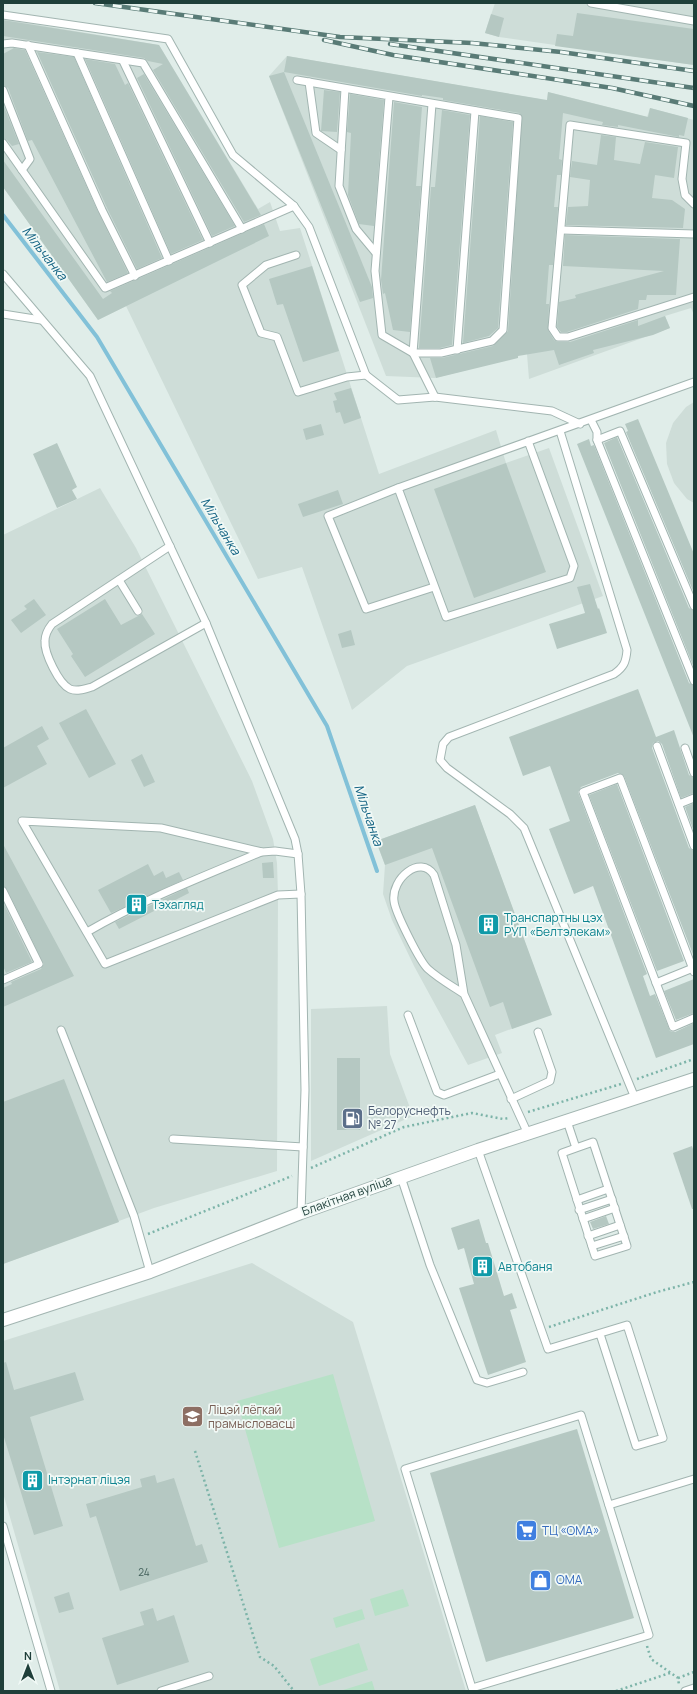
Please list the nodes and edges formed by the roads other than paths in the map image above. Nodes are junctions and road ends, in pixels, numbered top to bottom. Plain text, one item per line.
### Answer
1 (591, 3) edge
2 (3, 15) edge
3 (694, 22) edge
4 (3, 44) edge
5 (28, 45) junction
6 (77, 53) junction
7 (123, 61) junction
8 (297, 80) dead end
9 (309, 82) junction
10 (345, 89) junction
11 (3, 90) edge
12 (389, 97) junction
13 (432, 104) junction
14 (476, 112) junction
15 (3, 143) edge
16 (341, 150) junction
17 (22, 170) junction
18 (694, 204) edge
19 (294, 206) junction
20 (242, 229) junction
21 (562, 230) junction
22 (694, 234) edge
23 (210, 243) junction
24 (376, 253) junction
25 (296, 255) dead end
26 (169, 261) junction
27 (3, 274) edge
28 (135, 276) junction
29 (694, 296) edge
30 (3, 314) edge
31 (41, 320) junction
32 (456, 350) junction
33 (413, 352) junction
34 (366, 375) junction
35 (694, 382) edge
36 (435, 397) junction
37 (591, 420) junction
38 (580, 424) junction
39 (560, 431) junction
40 (597, 440) junction
41 (528, 442) junction
42 (398, 488) junction
43 (170, 546) junction
44 (119, 580) junction
45 (434, 587) junction
46 (694, 606) edge
47 (138, 611) dead end
48 (206, 623) junction
49 (694, 681) edge
50 (657, 746) dead end
51 (685, 748) dead end
52 (694, 773) edge
53 (694, 798) edge
54 (678, 804) junction
55 (694, 846) edge
56 (262, 852) junction
57 (298, 854) junction
58 (3, 891) edge
59 (301, 894) junction
60 (87, 932) junction
61 (693, 970) edge
62 (3, 980) edge
63 (656, 983) junction
64 (464, 994) junction
65 (408, 1015) dead end
66 (694, 1018) edge
67 (62, 1030) dead end
68 (538, 1032) dead end
69 (500, 1074) junction
70 (694, 1079) edge
71 (635, 1098) junction
72 (511, 1099) junction
73 (567, 1121) junction
74 (528, 1134) junction
75 (173, 1139) dead end
76 (303, 1147) junction
77 (576, 1148) junction
78 (478, 1150) junction
79 (401, 1177) junction
80 (608, 1189) junction
81 (612, 1199) junction
82 (576, 1200) junction
83 (615, 1208) junction
84 (579, 1210) junction
85 (301, 1213) junction
86 (583, 1219) junction
87 (620, 1225) junction
88 (588, 1236) junction
89 (624, 1236) junction
90 (592, 1246) junction
91 (150, 1272) junction
92 (3, 1320) edge
93 (600, 1334) junction
94 (522, 1372) dead end
95 (694, 1478) edge
96 (609, 1505) junction
97 (3, 1526) edge
98 (209, 1676) dead end
99 (694, 1688) edge
100 (51, 1691) edge
101 (161, 1691) edge
102 (685, 1691) edge

1 - 3 lane
2 - 19 lane
4 - 5 lane
5 - 6 lane
5 - 28 lane
6 - 7 lane
6 - 26 lane
7 - 20 lane
7 - 23 lane
8 - 9 lane
9 - 10 lane
9 - 16 lane
10 - 12 lane
10 - 16 lane
11 - 17 lane
12 - 13 lane
12 - 24 lane
13 - 14 lane
13 - 33 lane
14 - 32 lane
14 - 32 lane
15 - 17 lane
16 - 24 lane
17 - 28 lane
18 - 21 lane
19 - 20 lane
19 - 34 lane
20 - 23 lane
21 - 22 lane
21 - 29 lane
23 - 26 lane
24 - 33 lane
25 - 34 lane
26 - 28 lane
27 - 31 lane
30 - 31 lane
31 - 43 lane
32 - 33 lane
33 - 36 lane
34 - 36 lane
35 - 37 lane
36 - 38 lane
37 - 38 lane
37 - 40 lane
38 - 39 lane
39 - 41 lane
39 - 71 lane
40 - 46 lane
40 - 49 lane
41 - 42 lane
41 - 45 lane
42 - 45 lane
42 - 45 lane
43 - 44 lane
43 - 48 lane
44 - 47 lane
44 - 48 lane
48 - 57 lane
50 - 54 lane
51 - 52 lane
53 - 54 lane
54 - 55 lane
56 - 57 lane
56 - 60 lane
56 - 60 lane
57 - 59 lane
58 - 62 lane
59 - 60 lane
59 - 76 lane
61 - 63 lane
61 - 63 lane
63 - 66 lane
64 - 64 lane
64 - 69 lane
65 - 69 lane
67 - 91 lane
68 - 72 lane
69 - 72 lane
70 - 71 street, Блакітная вуліца
71 - 73 street, Блакітная вуліца
72 - 74 lane
73 - 74 street, Блакітная вуліца
73 - 77 lane
74 - 78 street, Блакітная вуліца
75 - 76 lane
76 - 85 lane
77 - 80 lane
77 - 82 lane
78 - 79 street, Блакітная вуліца
78 - 93 lane
79 - 85 street, Блакітная вуліца
79 - 94 lane
80 - 81 lane
80 - 82 lane
81 - 83 lane
81 - 84 lane
82 - 84 lane
83 - 86 lane
83 - 87 lane
84 - 86 lane
85 - 91 street, Блакітная вуліца
86 - 88 lane
87 - 88 lane
87 - 89 lane
88 - 90 lane
89 - 90 lane
89 - 90 lane
91 - 92 street, Блакітная вуліца
93 - 93 lane
95 - 96 lane
96 - 96 lane
97 - 100 lane
98 - 101 lane
99 - 102 lane

